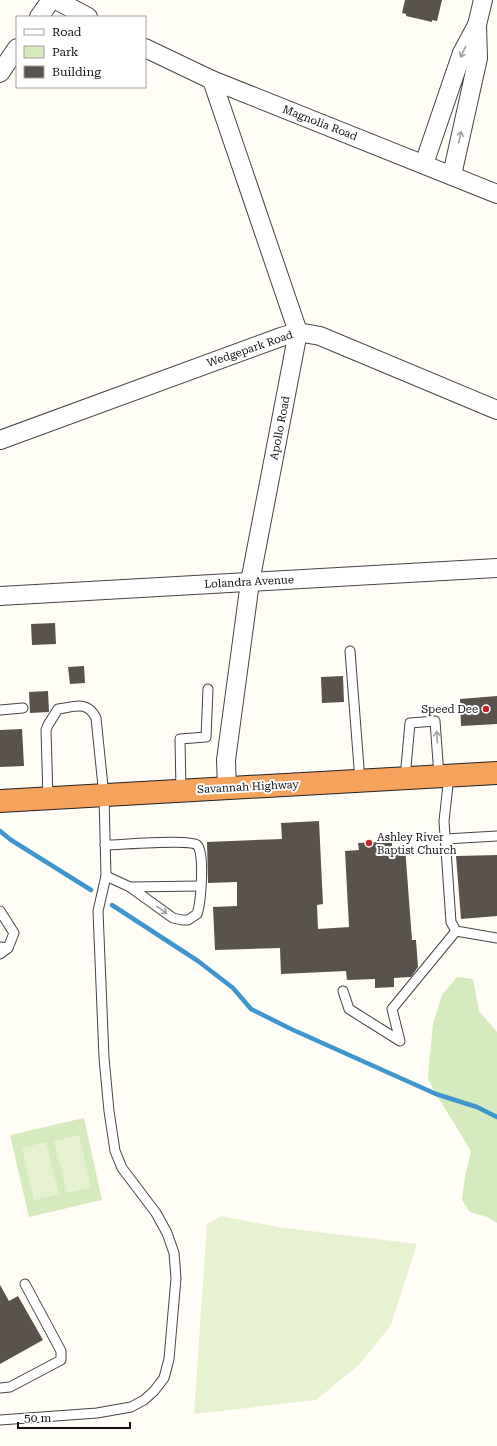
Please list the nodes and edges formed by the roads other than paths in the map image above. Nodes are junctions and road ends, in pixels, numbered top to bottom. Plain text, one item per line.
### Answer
1 (51, 0) edge
2 (56, 0) edge
3 (484, 0) edge
4 (40, 16) edge
5 (86, 16) edge
6 (477, 25) junction
7 (146, 48) edge
8 (16, 49) edge
9 (0, 73) edge
10 (212, 80) junction
11 (446, 99) junction
12 (467, 105) junction
13 (424, 164) junction
14 (452, 175) junction
15 (497, 194) edge
16 (298, 332) junction
17 (497, 410) edge
18 (0, 440) edge
19 (497, 568) edge
20 (250, 582) junction
21 (0, 596) edge
22 (350, 651) dead end
23 (208, 690) dead end
24 (23, 708) dead end
25 (0, 710) edge
26 (497, 773) edge
27 (444, 776) junction
28 (405, 778) junction
29 (360, 781) junction
30 (227, 788) junction
31 (181, 791) junction
32 (104, 796) junction
33 (48, 798) junction
34 (0, 801) edge
35 (497, 836) edge
36 (445, 839) junction
37 (106, 845) junction
38 (106, 876) junction
39 (200, 886) junction
40 (130, 887) junction
41 (0, 911) edge
42 (456, 931) junction
43 (497, 938) edge
44 (4, 948) edge
45 (0, 954) edge
46 (343, 991) dead end
47 (25, 1284) dead end
48 (0, 1388) edge
49 (0, 1420) edge

1 - 4 street
2 - 5 street
3 - 6 street
6 -> 11 street
6 - 12 street
7 - 10 street, Magnolia Road
8 - 9 street
10 - 13 street, Magnolia Road
10 - 16 street, Apollo Road
11 - 12 street
11 - 13 street
14 -> 12 street
13 - 14 street, Magnolia Road
14 - 15 street, Magnolia Road
16 - 17 street, Wedgepark Road
16 - 18 street, Wedgepark Road
16 - 20 street, Apollo Road
19 - 20 street, Lolandra Avenue
20 - 21 street, Lolandra Avenue
20 - 30 street, Apollo Road
22 - 29 lane
23 - 31 lane
24 - 25 lane
26 - 27 highway, Savannah Highway
27 - 28 highway, Savannah Highway
27 -> 28 lane
27 - 36 lane
28 - 29 highway, Savannah Highway
29 - 30 highway, Savannah Highway
30 - 31 highway, Savannah Highway
31 - 32 highway, Savannah Highway
32 - 33 highway, Savannah Highway
32 - 33 lane
32 - 37 lane
33 - 34 highway, Savannah Highway
35 - 36 lane
36 - 42 lane
37 - 38 lane
37 - 39 lane
38 - 40 lane
38 - 49 lane
39 - 40 lane
40 -> 39 lane
41 - 44 lane
42 - 43 lane
42 - 46 lane
44 - 45 lane
47 - 48 lane

